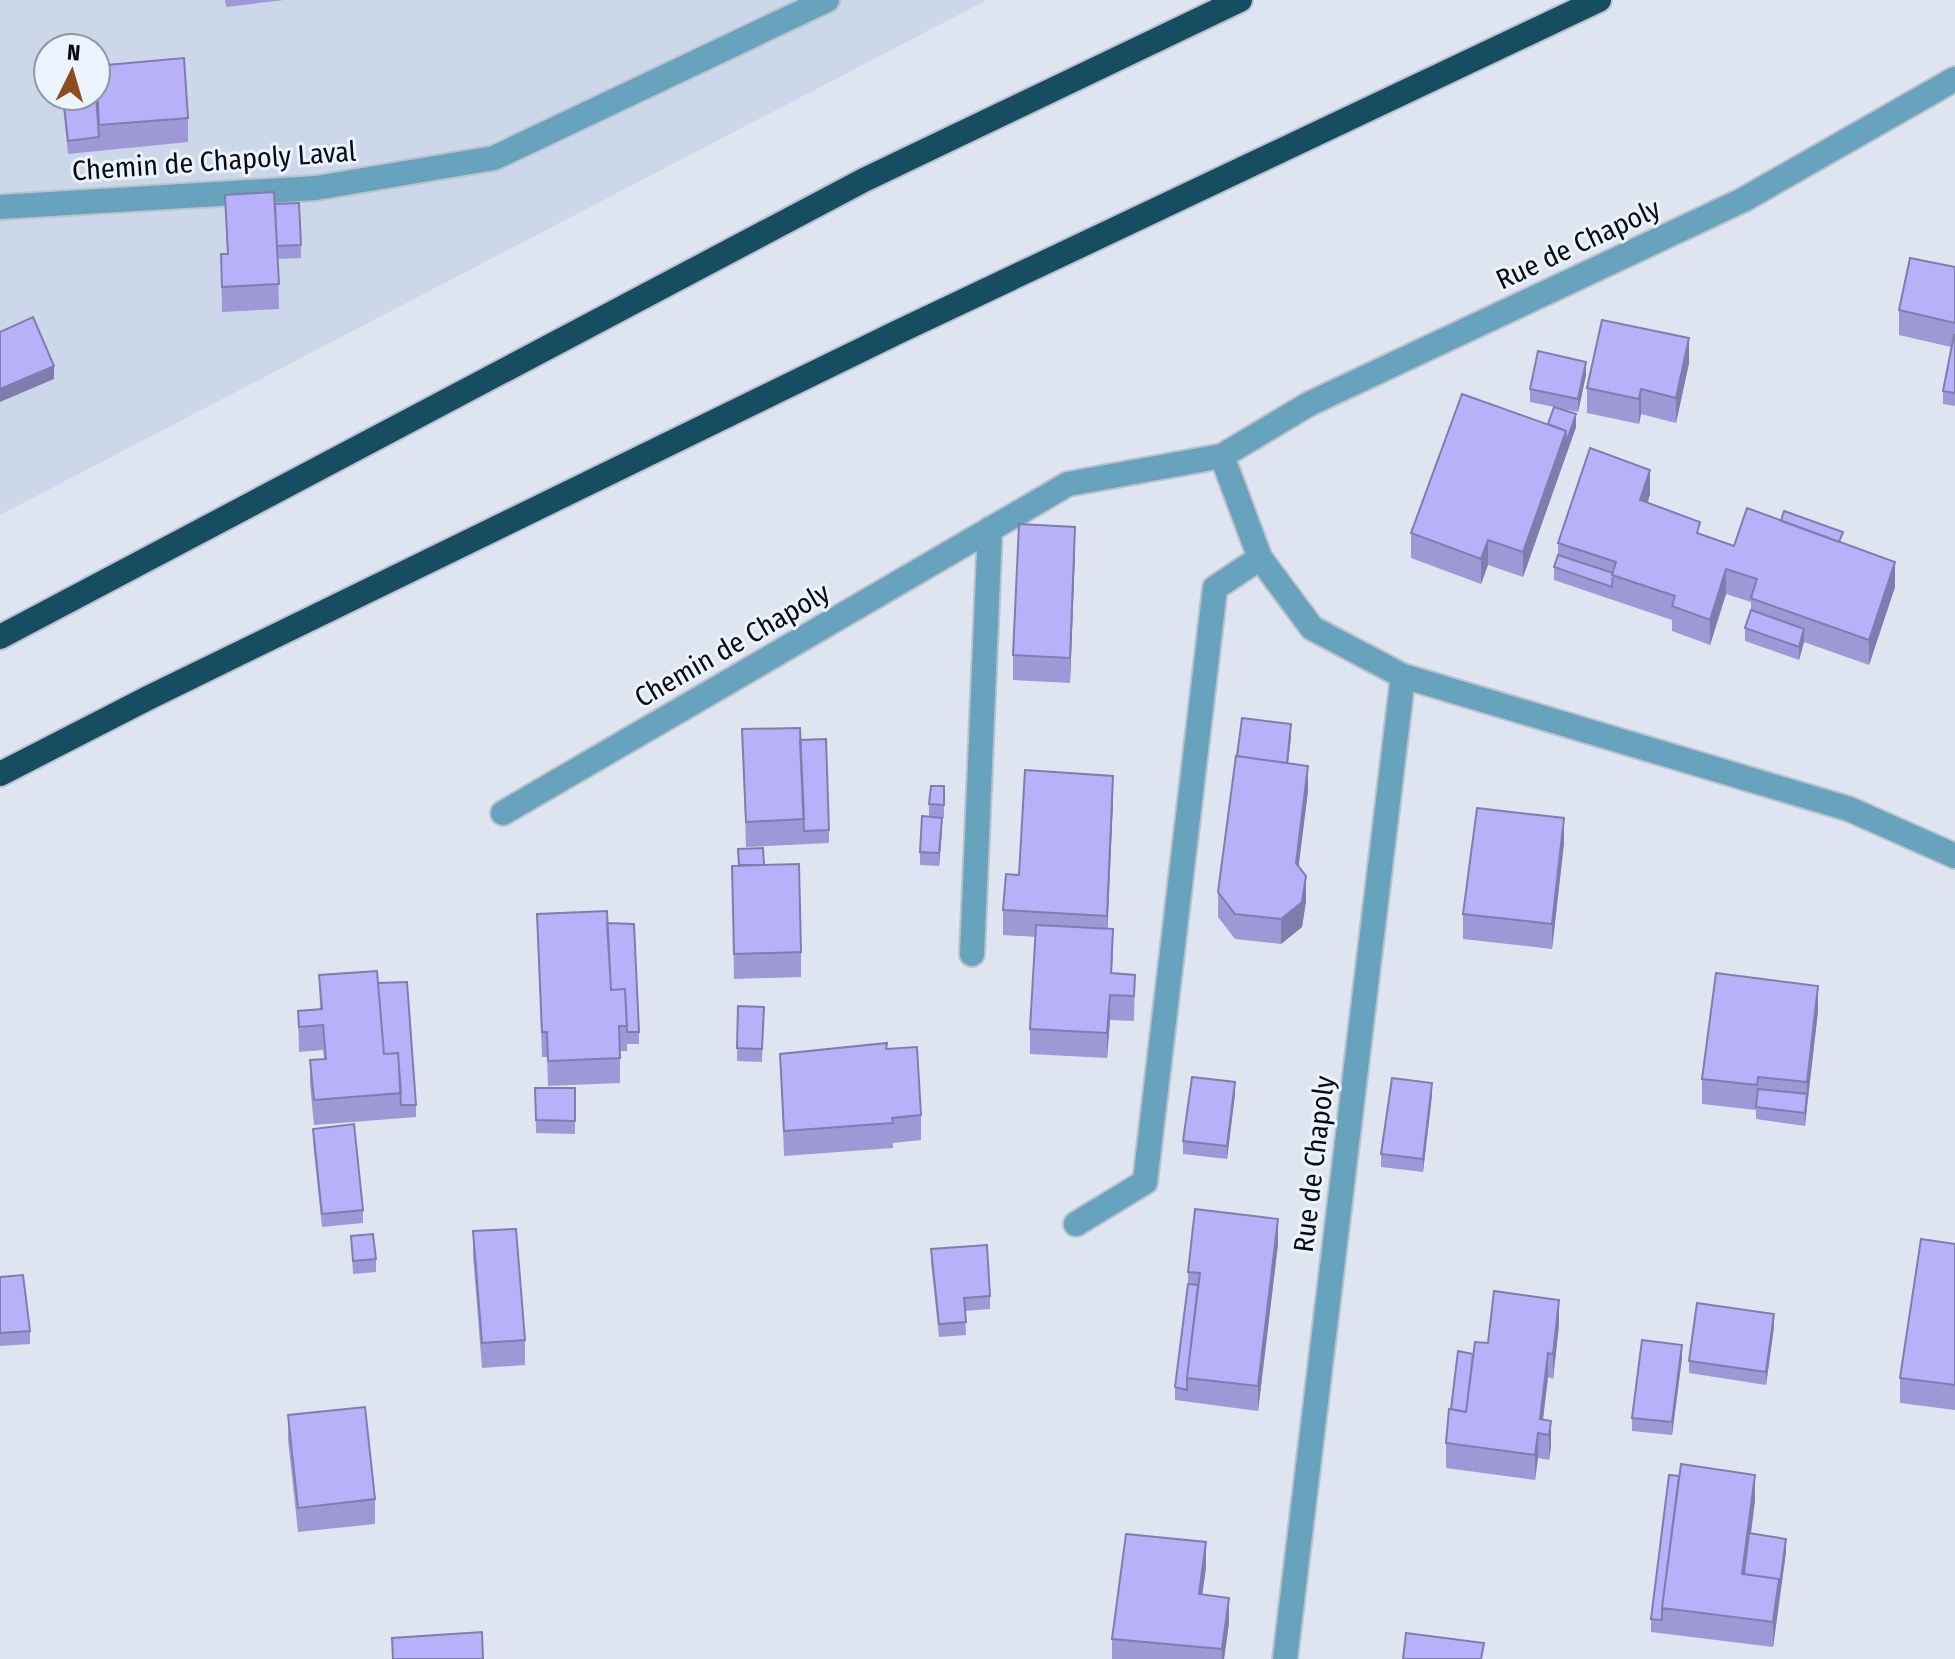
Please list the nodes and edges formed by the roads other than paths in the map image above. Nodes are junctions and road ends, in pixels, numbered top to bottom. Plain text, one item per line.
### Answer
1 (827, 0) edge
2 (1240, 0) edge
3 (1599, 0) edge
4 (1955, 79) edge
5 (0, 207) edge
6 (1222, 456) junction
7 (990, 529) junction
8 (1260, 558) junction
9 (0, 637) edge
10 (1403, 676) junction
11 (0, 774) edge
12 (503, 813) dead end
13 (1955, 856) edge
14 (972, 954) dead end
15 (1076, 1224) dead end
16 (1285, 1659) edge

1 - 5 street, Chemin de Chapoly Laval
2 - 9 highway
3 - 11 highway
4 - 6 street, Rue de Chapoly
6 - 7 street, Rue de Chapoly
6 - 8 street
7 - 12 street, Chemin de Chapoly
7 - 14 street
8 - 10 street
8 - 15 street
10 - 13 street
10 - 16 street, Rue de Chapoly

